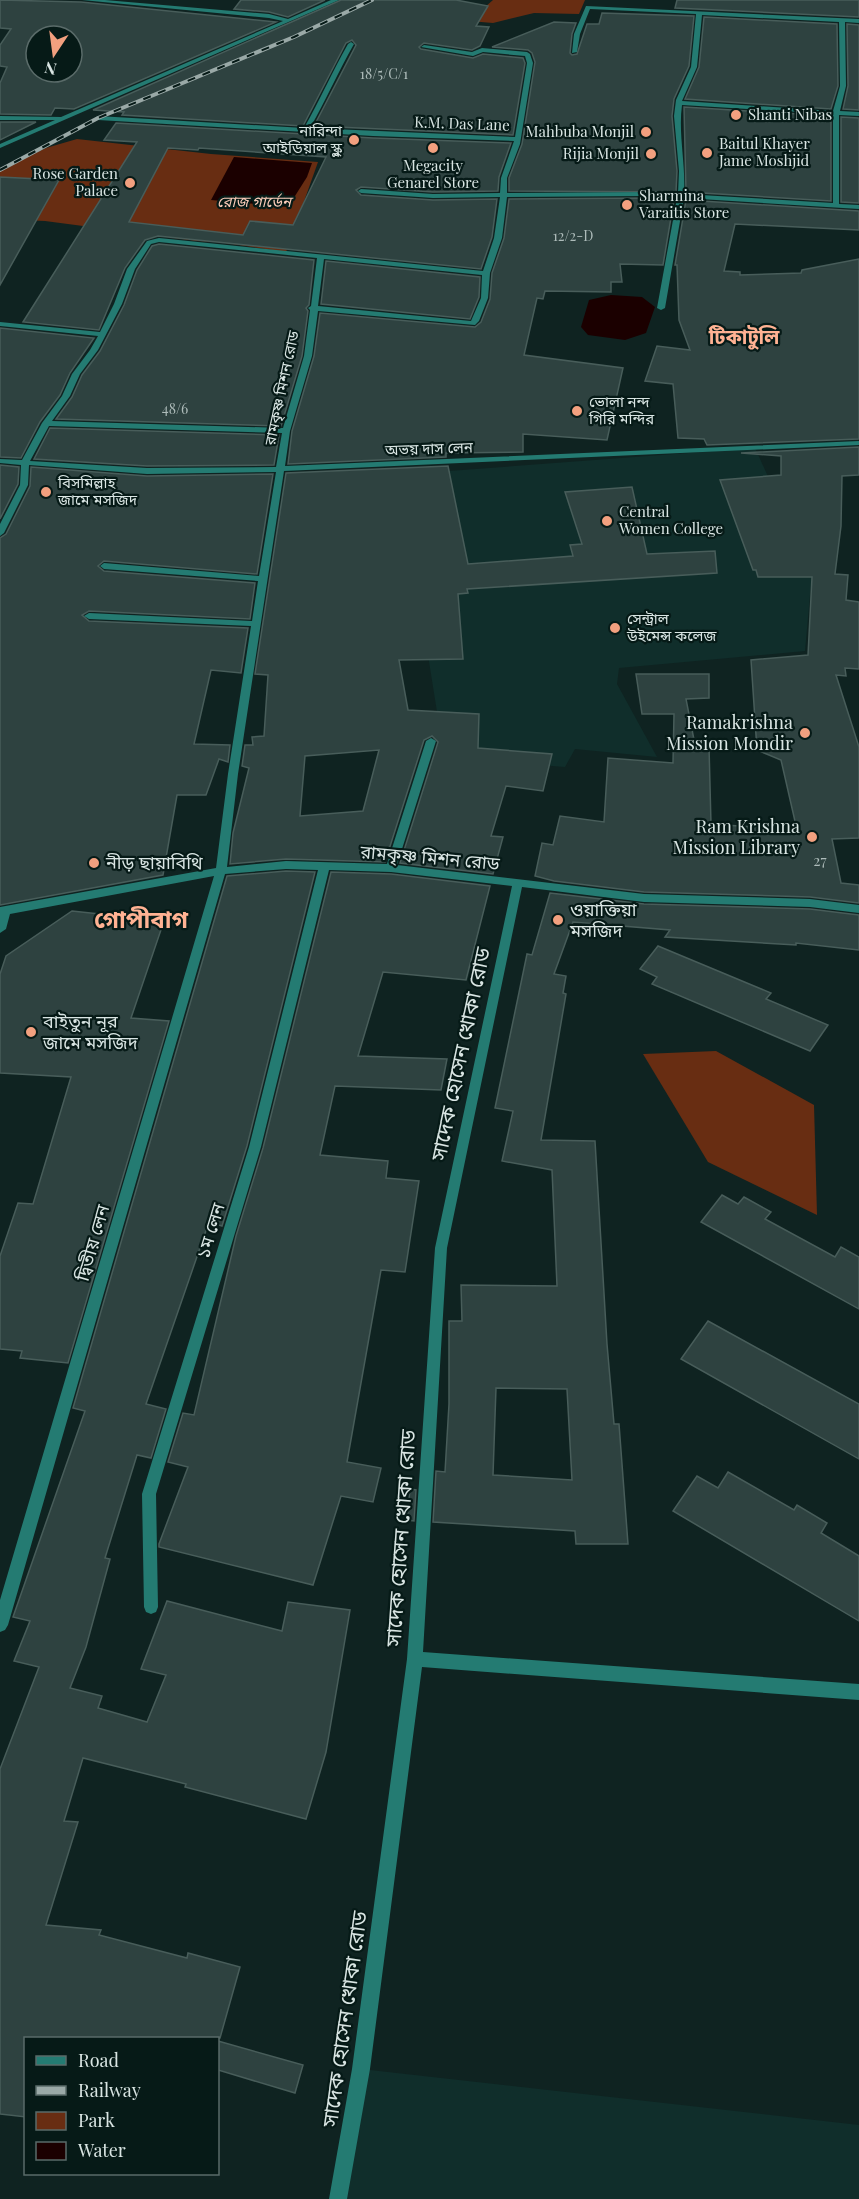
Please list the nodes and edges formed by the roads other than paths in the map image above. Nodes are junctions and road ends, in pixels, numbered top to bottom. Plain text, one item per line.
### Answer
1 (85, 0) edge
2 (336, 0) edge
3 (699, 13) junction
4 (289, 21) junction
5 (842, 21) junction
6 (859, 21) edge
7 (351, 44) dead end
8 (424, 46) dead end
9 (574, 52) dead end
10 (680, 103) junction
11 (836, 113) junction
12 (859, 114) edge
13 (0, 118) edge
14 (67, 118) junction
15 (98, 118) dead end
16 (306, 130) junction
17 (518, 139) junction
18 (0, 146) edge
19 (361, 191) dead end
20 (503, 195) junction
21 (681, 196) junction
22 (836, 206) junction
23 (859, 207) edge
24 (321, 256) junction
25 (486, 273) junction
26 (312, 308) junction
27 (661, 308) dead end
28 (0, 324) edge
29 (101, 334) junction
30 (46, 423) junction
31 (286, 431) junction
32 (859, 443) edge
33 (0, 461) edge
34 (25, 463) junction
35 (281, 469) junction
36 (0, 533) edge
37 (104, 566) dead end
38 (264, 579) junction
39 (89, 616) dead end
40 (257, 624) junction
41 (431, 741) dead end
42 (233, 774) joint
43 (324, 867) junction
44 (391, 868) junction
45 (221, 871) junction
46 (518, 882) junction
47 (859, 909) edge
48 (2, 911) edge
49 (0, 929) edge
50 (152, 1607) dead end
51 (0, 1625) edge
52 (415, 1659) junction
53 (859, 1692) edge
54 (338, 2199) edge

1 - 4 street
2 - 4 street
3 - 5 street
3 - 9 street
3 - 10 street
4 - 14 street
5 - 6 street
5 - 11 street
7 - 16 street
8 - 17 street
10 - 11 street
10 - 21 street
11 - 12 street
11 - 22 street
13 - 14 street
14 - 18 street
15 - 16 street, K.M. Das Lane
16 - 17 street, K.M. Das Lane
17 - 20 street, K.M. Das Lane
19 - 20 street
20 - 21 street
20 - 25 street, K.M. Das Lane
21 - 22 street
21 - 27 street
22 - 23 street
24 - 25 street
24 - 26 street, রামকৃষ্ণ মিশন রোড
24 - 29 street
25 - 26 street, K.M. Das Lane
26 - 31 street, রামকৃষ্ণ মিশন রোড
28 - 29 street
29 - 30 street
30 - 31 street
30 - 34 street
31 - 35 street, রামকৃষ্ণ মিশন রোড
32 - 35 street, অভয় দাস লেন
33 - 34 street, অভয় দাস লেন
34 - 35 street, অভয় দাস লেন
34 - 36 street
35 - 38 street, রামকৃষ্ণ মিশন রোড
37 - 38 street
38 - 40 street, রামকৃষ্ণ মিশন রোড
39 - 40 street
40 - 42 street, রামকৃষ্ণ মিশন রোড
41 - 44 street
42 - 45 street, দ্বিতীয় লেন
43 - 44 street, রামকৃষ্ণ মিশন রোড
43 - 45 street, রামকৃষ্ণ মিশন রোড
43 - 50 street, ১ম লেন
44 - 46 street, রামকৃষ্ণ মিশন রোড
45 - 48 street, রামকৃষ্ণ মিশন রোড
45 - 51 street, দ্বিতীয় লেন
46 - 47 street, রামকৃষ্ণ মিশন রোড
46 - 52 street, সাদেক হোসেন খোকা রোড
48 - 49 street
52 - 53 street
52 - 54 street, সাদেক হোসেন খোকা রোড

